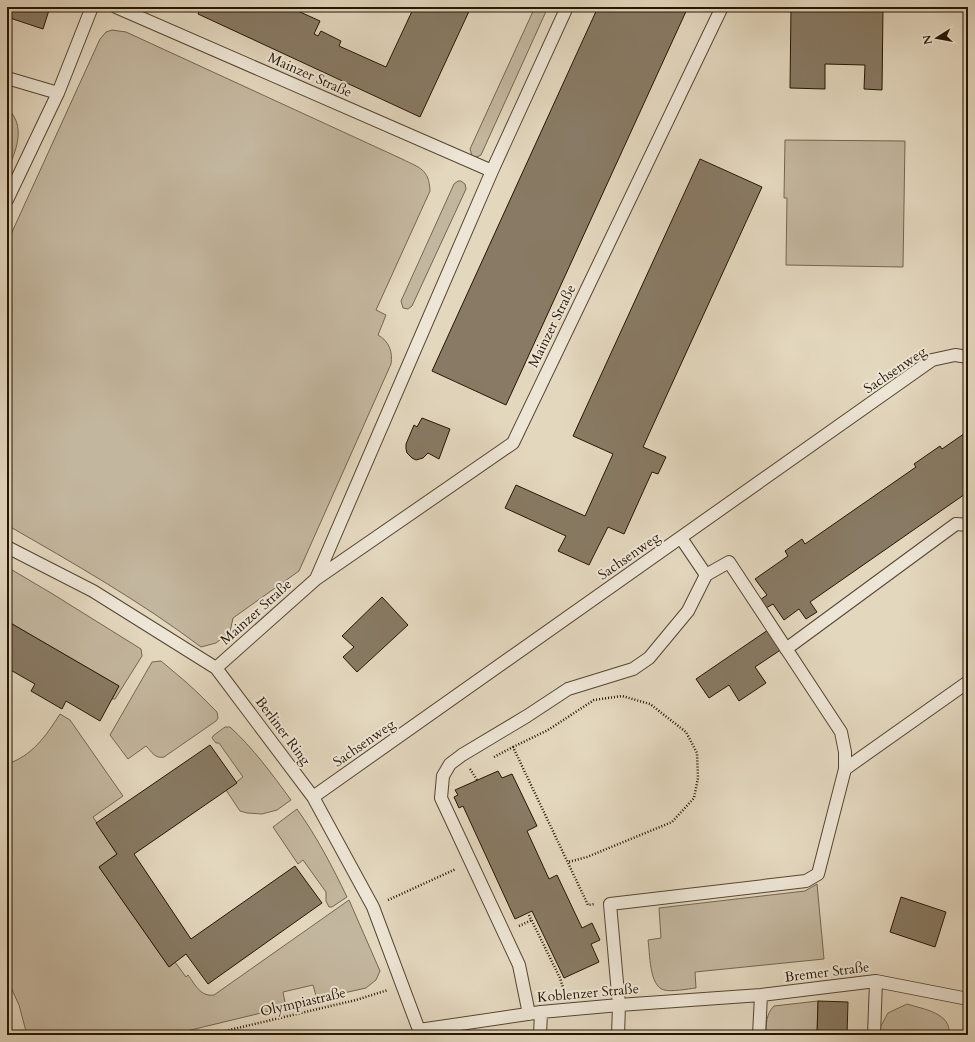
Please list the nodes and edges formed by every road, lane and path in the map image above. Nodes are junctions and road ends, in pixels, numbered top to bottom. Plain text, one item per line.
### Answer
1 (92, 7) edge
2 (116, 7) edge
3 (568, 7) edge
4 (722, 7) edge
5 (7, 78) edge
6 (58, 93) junction
7 (492, 171) junction
8 (7, 200) edge
9 (968, 357) edge
10 (968, 525) edge
11 (681, 538) junction
12 (7, 547) edge
13 (706, 575) junction
14 (316, 579) junction
15 (786, 649) junction
16 (216, 668) junction
17 (968, 682) edge
18 (513, 747) junction
19 (489, 760) dead end
20 (476, 766) dead end
21 (470, 769) dead end
22 (845, 769) junction
23 (313, 797) junction
24 (471, 862) junction
25 (568, 862) junction
26 (610, 904) junction
27 (373, 907) junction
28 (529, 915) dead end
29 (876, 981) junction
30 (402, 985) junction
31 (761, 995) junction
32 (968, 999) edge
33 (619, 1005) junction
34 (571, 1010) junction
35 (541, 1012) junction
36 (529, 1014) junction
37 (419, 1032) edge
38 (208, 1035) edge
39 (540, 1035) edge
40 (618, 1035) edge
41 (760, 1035) edge
42 (874, 1035) edge

1 - 6 lane
2 - 7 lane, Mainzer Straße
3 - 7 lane, Mainzer Straße
4 - 14 lane, Mainzer Straße
5 - 6 lane
6 - 8 lane
7 - 14 lane, Mainzer Straße
9 - 11 lane, Sachsenweg
10 - 15 lane
11 - 13 lane
11 - 23 lane, Sachsenweg
12 - 16 lane, Berliner Ring
13 - 15 lane
13 - 24 lane
14 - 16 lane, Mainzer Straße
15 - 22 lane
16 - 23 lane, Berliner Ring
17 - 22 lane
18 - 19 path
18 - 25 path
18 - 25 path
20 - 21 path
22 - 26 lane
23 - 27 lane, Berliner Ring
24 - 27 path
24 - 36 lane
25 - 26 path
26 - 33 lane
27 - 30 lane, Berliner Ring
28 - 34 path
29 - 31 lane, Bremer Straße
29 - 32 lane, Bremer Straße
29 - 42 lane
30 - 37 lane, Berliner Ring
30 - 38 path, Olympiastraße
31 - 33 lane, Koblenzer Straße
31 - 41 lane
33 - 34 lane, Koblenzer Straße
33 - 40 lane
34 - 35 lane, Koblenzer Straße
35 - 36 lane, Koblenzer Straße
35 - 39 lane
36 - 37 lane, Koblenzer Straße

